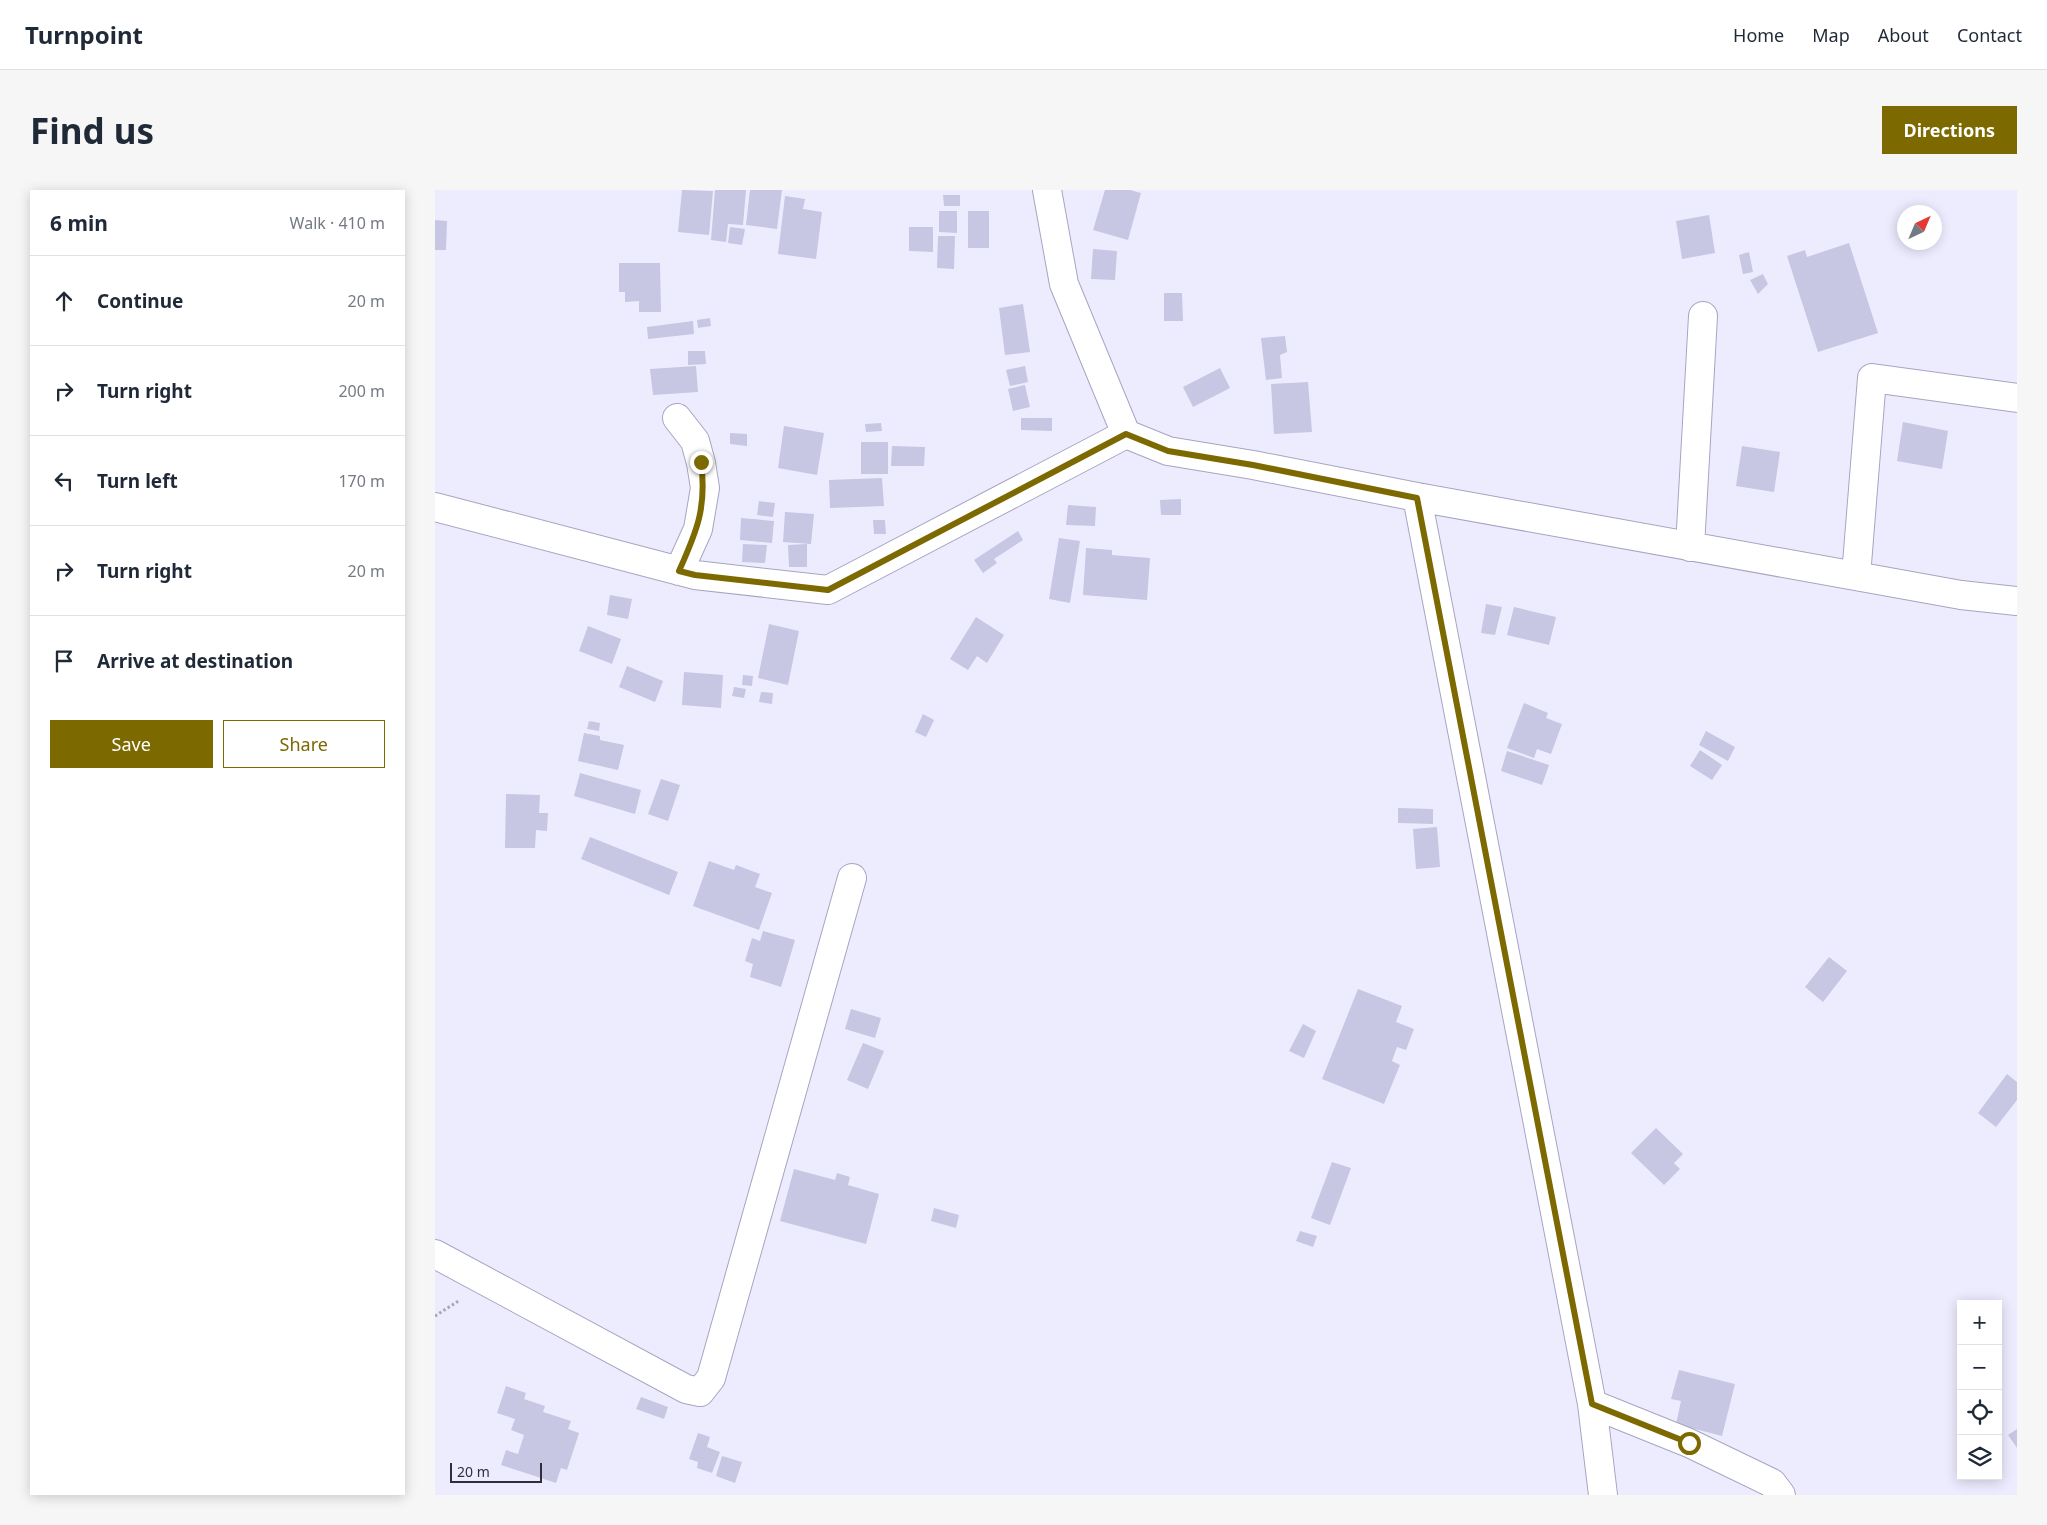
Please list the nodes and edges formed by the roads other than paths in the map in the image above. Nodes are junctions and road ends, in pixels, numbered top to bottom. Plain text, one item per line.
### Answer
1 (1047, 190) edge
2 (1703, 316) dead end
3 (2017, 398) edge
4 (677, 418) dead end
5 (1126, 434) junction
6 (1417, 498) junction
7 (435, 508) edge
8 (1691, 547) junction
9 (679, 571) junction
10 (1856, 576) junction
11 (2017, 601) edge
12 (852, 878) dead end
13 (435, 1254) edge
14 (1592, 1404) junction
15 (1603, 1495) edge
16 (1781, 1495) edge

1 - 5 street
2 - 8 street
3 - 10 street
4 - 9 street
5 - 6 street
5 - 9 street
6 - 8 street
6 - 14 street
7 - 9 street
8 - 10 street
10 - 11 street
12 - 13 street
14 - 15 street
14 - 16 street

